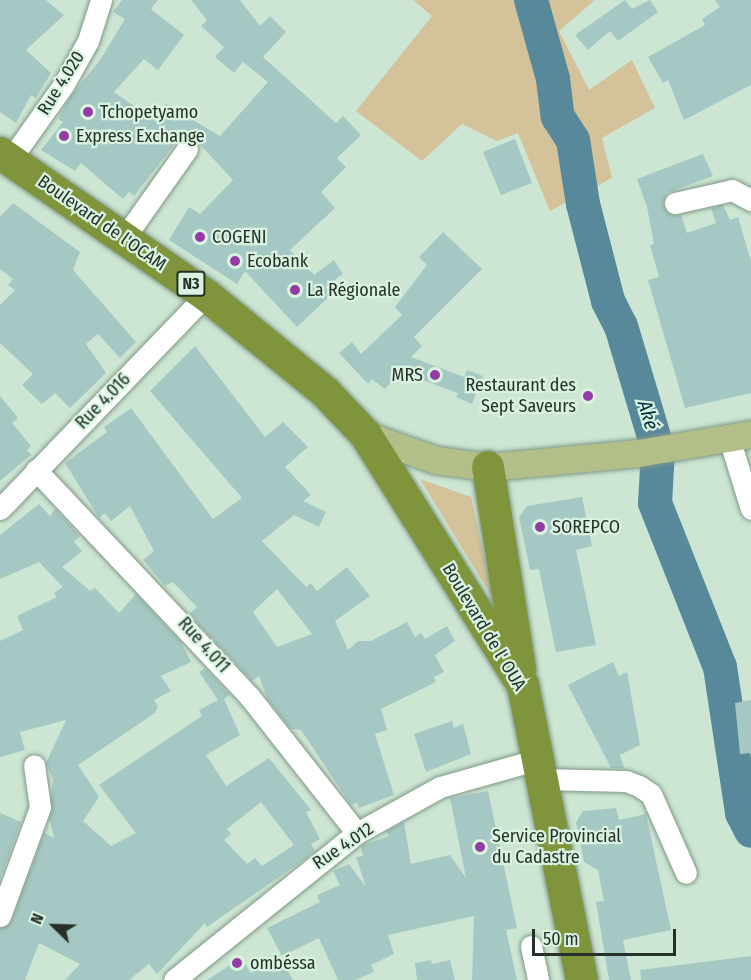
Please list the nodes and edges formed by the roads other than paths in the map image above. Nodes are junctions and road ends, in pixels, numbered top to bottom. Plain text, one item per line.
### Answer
1 (101, 0) edge
2 (187, 149) dead end
3 (5, 156) edge
4 (751, 200) edge
5 (675, 203) dead end
6 (124, 238) junction
7 (206, 295) junction
8 (366, 435) junction
9 (740, 436) edge
10 (488, 467) junction
11 (36, 470) junction
12 (0, 508) edge
13 (751, 509) edge
14 (523, 685) junction
15 (34, 765) dead end
16 (541, 769) junction
17 (357, 833) junction
18 (686, 873) dead end
19 (0, 916) edge
20 (531, 946) dead end
21 (174, 980) edge
22 (538, 980) edge
23 (582, 980) edge

1 - 3 street, Rue 4.020
2 - 6 street
3 - 6 highway, Boulevard de l'OCAM / N3
4 - 5 street
6 - 7 highway, Boulevard de l'OCAM / N3
7 - 8 highway, Boulevard de l'OCAM / N3
7 - 11 street, Rue 4.016
8 - 10 main road
8 - 14 highway, Boulevard de l' OUA / N3
9 - 10 main road
9 - 13 street
10 - 14 highway
11 - 12 street, Rue 4.016
11 - 17 street, Rue 4.011
14 - 16 highway, Boulevard de l' OUA / N3
15 - 19 street
16 - 17 street, Rue 4.012
16 - 18 street, Rue 4.012
16 - 23 highway, Boulevard de l' OUA / N3
17 - 21 street, Rue 4.012
20 - 22 street

